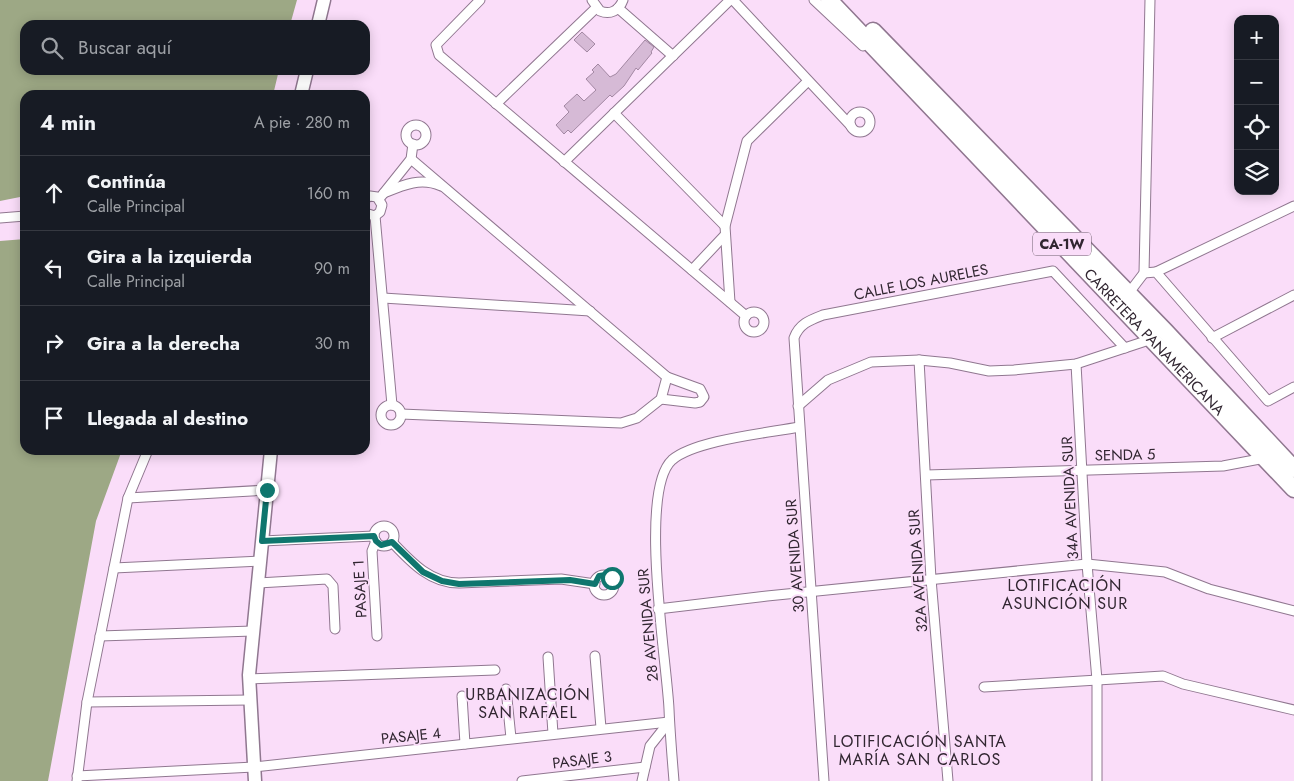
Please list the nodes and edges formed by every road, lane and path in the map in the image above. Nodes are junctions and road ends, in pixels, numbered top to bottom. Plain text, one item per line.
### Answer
1 (324, 0) edge
2 (480, 0) edge
3 (731, 0) edge
4 (814, 0) edge
5 (829, 0) edge
6 (844, 0) edge
7 (1150, 0) edge
8 (594, 4) edge
9 (620, 4) edge
10 (319, 20) edge
11 (672, 56) junction
12 (892, 69) junction
13 (306, 75) edge
14 (808, 81) junction
15 (302, 90) edge
16 (496, 104) junction
17 (614, 113) junction
18 (851, 126) dead end
19 (413, 144) dead end
20 (411, 159) junction
21 (564, 162) junction
22 (447, 189) junction
23 (382, 196) junction
24 (370, 197) edge
25 (1294, 206) edge
26 (370, 214) edge
27 (20, 216) edge
28 (375, 216) junction
29 (0, 218) edge
30 (724, 231) junction
31 (692, 270) junction
32 (1144, 272) junction
33 (1156, 272) junction
34 (1128, 294) junction
35 (1294, 295) edge
36 (383, 298) junction
37 (730, 302) junction
38 (590, 311) junction
39 (746, 316) dead end
40 (797, 329) joint
41 (1212, 338) junction
42 (1152, 339) junction
43 (1125, 348) junction
44 (919, 360) junction
45 (1076, 364) junction
46 (667, 377) junction
47 (1294, 386) edge
48 (661, 399) junction
49 (392, 406) junction
50 (798, 406) junction
51 (401, 414) junction
52 (800, 427) junction
53 (146, 455) edge
54 (270, 455) edge
55 (1265, 458) junction
56 (1294, 469) edge
57 (1082, 470) junction
58 (926, 475) junction
59 (1294, 489) edge
60 (267, 490) junction
61 (128, 498) junction
62 (375, 539) junction
63 (262, 541) junction
64 (392, 542) junction
65 (260, 561) junction
66 (1087, 564) junction
67 (114, 568) junction
68 (931, 580) junction
69 (258, 583) junction
70 (595, 584) dead end
71 (811, 591) junction
72 (658, 609) junction
73 (1294, 611) edge
74 (335, 629) dead end
75 (253, 632) junction
76 (100, 636) junction
77 (377, 636) dead end
78 (595, 656) dead end
79 (548, 657) dead end
80 (495, 670) dead end
81 (249, 679) junction
82 (1097, 680) junction
83 (984, 687) dead end
84 (506, 689) dead end
85 (462, 696) dead end
86 (250, 700) junction
87 (87, 702) junction
88 (1294, 710) edge
89 (669, 722) junction
90 (601, 728) junction
91 (553, 734) junction
92 (511, 738) junction
93 (465, 744) junction
94 (254, 767) junction
95 (645, 767) junction
96 (77, 779) edge
97 (255, 781) edge
98 (522, 781) edge
99 (642, 781) edge
100 (674, 781) edge
101 (824, 781) edge
102 (948, 781) edge
103 (1098, 781) edge

1 - 10 street
2 - 16 street
3 - 11 street
3 - 14 street
4 - 12 street
5 - 12 highway, CARRETERA PANAMERICANA / CA-1W
6 - 34 highway, CARRETERA PANAMERICANA / CA-1W
7 - 32 street
8 - 9 street
8 - 16 street
9 - 11 street
11 - 17 street
12 - 42 highway, CARRETERA PANAMERICANA / CA-1W
13 - 15 street
14 - 18 street
14 - 30 street
16 - 21 street
17 - 21 street
17 - 30 street
19 - 20 street
20 - 22 street
20 - 23 street
21 - 31 street
22 - 23 street
22 - 38 street
23 - 24 street
23 - 28 street
25 - 33 street
26 - 28 street
27 - 29 street
28 - 36 street
30 - 31 street
30 - 37 street
31 - 37 street
32 - 33 street
32 - 34 street
33 - 41 street
34 - 56 highway, CARRETERA PANAMERICANA / CA-1W
35 - 41 street
36 - 38 street
36 - 49 street
37 - 39 street
38 - 46 street
40 - 43 street, CALLE LOS AURELES
40 - 50 street, 30 AVENIDA SUR
41 - 47 street
42 - 43 street
42 - 55 highway, CARRETERA PANAMERICANA / CA-1W
43 - 45 street
44 - 45 street
44 - 50 street
44 - 58 street, 32A AVENIDA SUR
45 - 57 street, 34A AVENIDA SUR
46 - 48 street
46 - 48 street
48 - 51 street
49 - 51 street
49 - 51 street
50 - 52 street, 30 AVENIDA SUR
52 - 71 street, 30 AVENIDA SUR
52 - 72 street, 28 AVENIDA SUR
53 - 61 street
54 - 60 street
55 - 57 street, SENDA 5
55 - 59 highway, CARRETERA PANAMERICANA / CA-1W
57 - 58 street, SENDA 5
57 - 66 street, 34A AVENIDA SUR
58 - 68 street, 32A AVENIDA SUR
60 - 61 street
60 - 63 street
61 - 67 street
62 - 63 street
62 - 64 street
62 - 64 street
62 - 77 street, PASAJE 1
63 - 65 street
64 - 70 street
65 - 67 street
65 - 69 street
66 - 68 street
66 - 73 street
66 - 82 street, 34A AVENIDA SUR
67 - 76 street
68 - 71 street
68 - 102 street, 32A AVENIDA SUR
69 - 74 street
69 - 75 street
71 - 72 street
71 - 101 street, 30 AVENIDA SUR
72 - 89 street, 28 AVENIDA SUR
75 - 76 street
75 - 81 street
76 - 87 street
78 - 90 street
79 - 91 street, PASAJE 3
80 - 81 street
81 - 86 street
82 - 83 street
82 - 88 street
82 - 103 street, 34A AVENIDA SUR
84 - 92 street
85 - 93 street
86 - 87 street
86 - 94 street
87 - 96 street
89 - 90 street, PASAJE 4
89 - 95 street
89 - 100 street, 28 AVENIDA SUR
90 - 91 street, PASAJE 4
91 - 92 street, PASAJE 4
92 - 93 street, PASAJE 4
93 - 94 street, PASAJE 4
94 - 96 street, PASAJE 4
94 - 97 street
95 - 98 street, PASAJE 3
95 - 99 street

